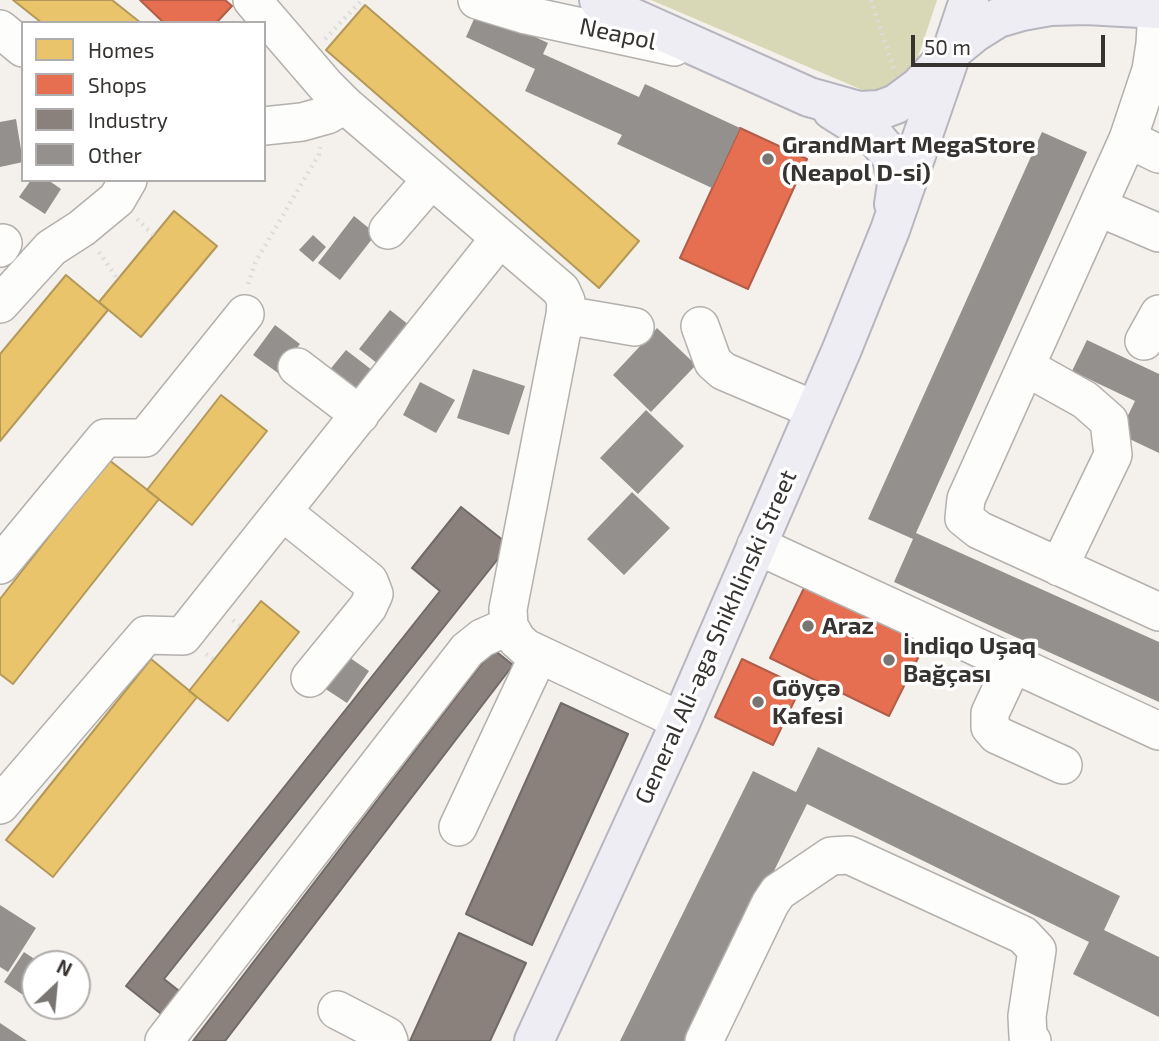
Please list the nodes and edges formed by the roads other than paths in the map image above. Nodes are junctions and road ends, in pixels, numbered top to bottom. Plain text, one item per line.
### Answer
1 (252, 0) edge
2 (477, 0) edge
3 (969, 0) edge
4 (599, 2) edge
5 (1158, 9) edge
6 (0, 29) edge
7 (21, 46) edge
8 (952, 51) junction
9 (719, 57) junction
10 (809, 97) junction
11 (336, 110) junction
12 (266, 126) edge
13 (1144, 147) edge
14 (431, 180) junction
15 (127, 182) edge
16 (1098, 207) junction
17 (388, 230) dead end
18 (890, 230) junction
19 (1159, 233) edge
20 (499, 239) junction
21 (0, 303) edge
22 (245, 314) road end
23 (565, 315) junction
24 (700, 326) dead end
25 (635, 327) dead end
26 (296, 367) dead end
27 (1026, 367) junction
28 (815, 410) junction
29 (360, 415) junction
30 (283, 512) junction
31 (756, 544) junction
32 (0, 565) edge
33 (1059, 567) junction
34 (1159, 612) edge
35 (509, 626) junction
36 (539, 654) junction
37 (1013, 664) junction
38 (310, 678) dead end
39 (681, 721) junction
40 (1159, 731) edge
41 (1063, 765) dead end
42 (0, 805) edge
43 (458, 827) dead end
44 (337, 1010) dead end
45 (164, 1041) edge
46 (389, 1041) edge
47 (534, 1041) edge
48 (704, 1041) edge
49 (1032, 1041) edge

1 - 11 street
2 - 9 street, Neapol
3 - 8 main road
4 - 9 main road
5 - 8 main road
5 - 13 street
6 - 7 street
8 - 10 main road
8 - 18 main road
9 - 10 main road
10 - 18 main road
11 - 12 street
11 - 14 street
13 - 16 street
14 - 17 street
14 - 20 street
15 - 21 street
16 - 19 street
16 - 27 street
18 - 28 main road, General Ali-aga Shikhlinski Street
20 - 23 street
20 - 29 street
22 - 32 street
23 - 25 street
23 - 35 street
24 - 28 street
26 - 29 street
27 - 33 street
27 - 33 street
28 - 31 main road, General Ali-aga Shikhlinski Street
29 - 30 street
30 - 38 street
30 - 42 street
31 - 37 street
31 - 39 main road, General Ali-aga Shikhlinski Street
33 - 34 street
35 - 36 street
35 - 45 street
36 - 39 street
36 - 43 street
37 - 40 street
37 - 41 street
39 - 47 main road, General Ali-aga Shikhlinski Street
44 - 46 street
48 - 49 street

